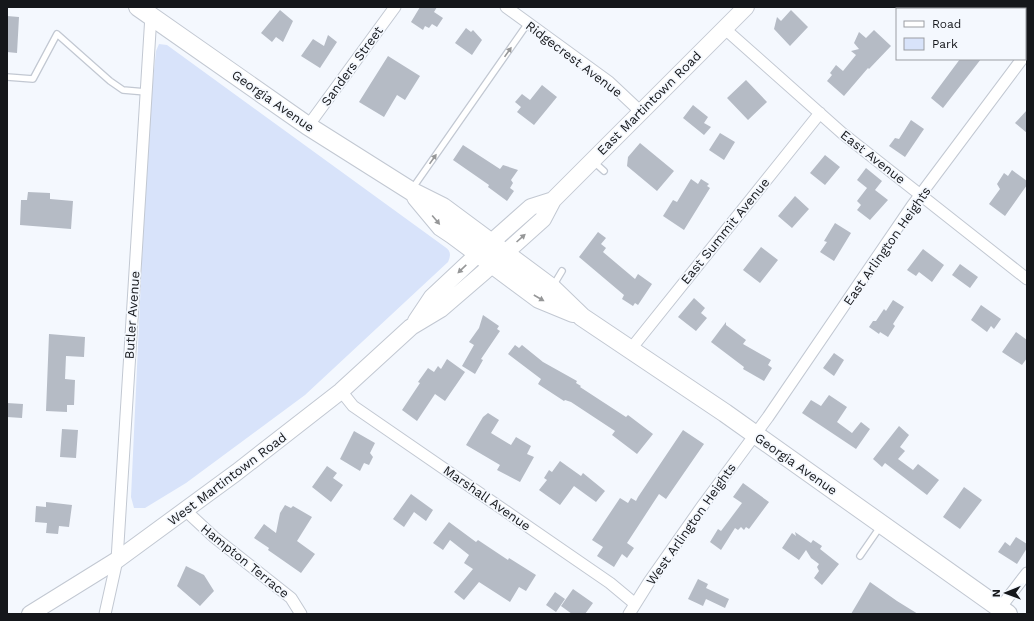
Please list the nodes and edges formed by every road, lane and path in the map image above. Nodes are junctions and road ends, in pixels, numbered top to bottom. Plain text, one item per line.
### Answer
1 (395, 7) edge
2 (506, 7) edge
3 (746, 7) edge
4 (144, 11) edge
5 (528, 23) junction
6 (725, 29) junction
7 (1021, 60) edge
8 (7, 77) edge
9 (146, 92) junction
10 (642, 113) junction
11 (820, 113) junction
12 (308, 126) junction
13 (592, 160) junction
14 (604, 171) dead end
15 (410, 191) junction
16 (921, 195) junction
17 (553, 200) junction
18 (484, 248) junction
19 (499, 259) junction
20 (562, 271) dead end
21 (1027, 279) edge
22 (552, 288) junction
23 (582, 317) junction
24 (411, 327) junction
25 (630, 350) junction
26 (341, 391) junction
27 (754, 435) junction
28 (185, 510) junction
29 (881, 525) junction
30 (860, 556) dead end
31 (116, 560) junction
32 (1027, 573) edge
33 (634, 603) junction
34 (1004, 611) edge
35 (30, 614) edge
36 (105, 614) edge
37 (301, 614) edge
38 (629, 614) edge

1 - 12 street, Sanders Street
2 - 5 street, Ridgecrest Avenue
3 - 6 main road, East Martintown Road
4 - 9 street, Butler Avenue
4 - 12 main road, Georgia Avenue
5 - 10 street, Ridgecrest Avenue
15 -> 5 lane
6 - 10 main road, East Martintown Road
6 - 11 street, East Avenue
7 - 16 street, East Arlington Heights
8 - 9 lane
9 - 31 street, Butler Avenue
10 - 13 main road, East Martintown Road
11 - 16 street, East Avenue
11 - 25 street, East Summit Avenue
12 - 15 main road, Georgia Avenue
13 - 14 lane
13 - 17 main road, East Martintown Road
15 - 18 main road, Georgia Avenue
16 - 21 street, East Avenue
16 - 27 street, East Arlington Heights
17 - 18 main road, East Martintown Road
19 -> 17 main road, East Martintown Road
18 - 19 main road, Georgia Avenue
18 -> 24 main road, West Martintown Road
19 - 22 main road, Georgia Avenue
19 -> 23 main road, Georgia Avenue
19 - 24 main road, West Martintown Road
20 - 22 lane
22 - 23 main road, Georgia Avenue
23 - 25 main road, Georgia Avenue
24 - 26 main road, West Martintown Road
25 - 27 main road, Georgia Avenue
26 - 28 main road, West Martintown Road
26 - 33 street, Marshall Avenue
27 - 29 main road, Georgia Avenue
27 - 33 street, West Arlington Heights
28 - 31 main road, West Martintown Road
28 - 37 street, Hampton Terrace
29 - 30 lane
29 - 34 main road, Georgia Avenue
31 - 35 main road, West Martintown Road
31 - 36 street, Butler Avenue
32 - 34 street
33 - 38 street, West Arlington Heights

